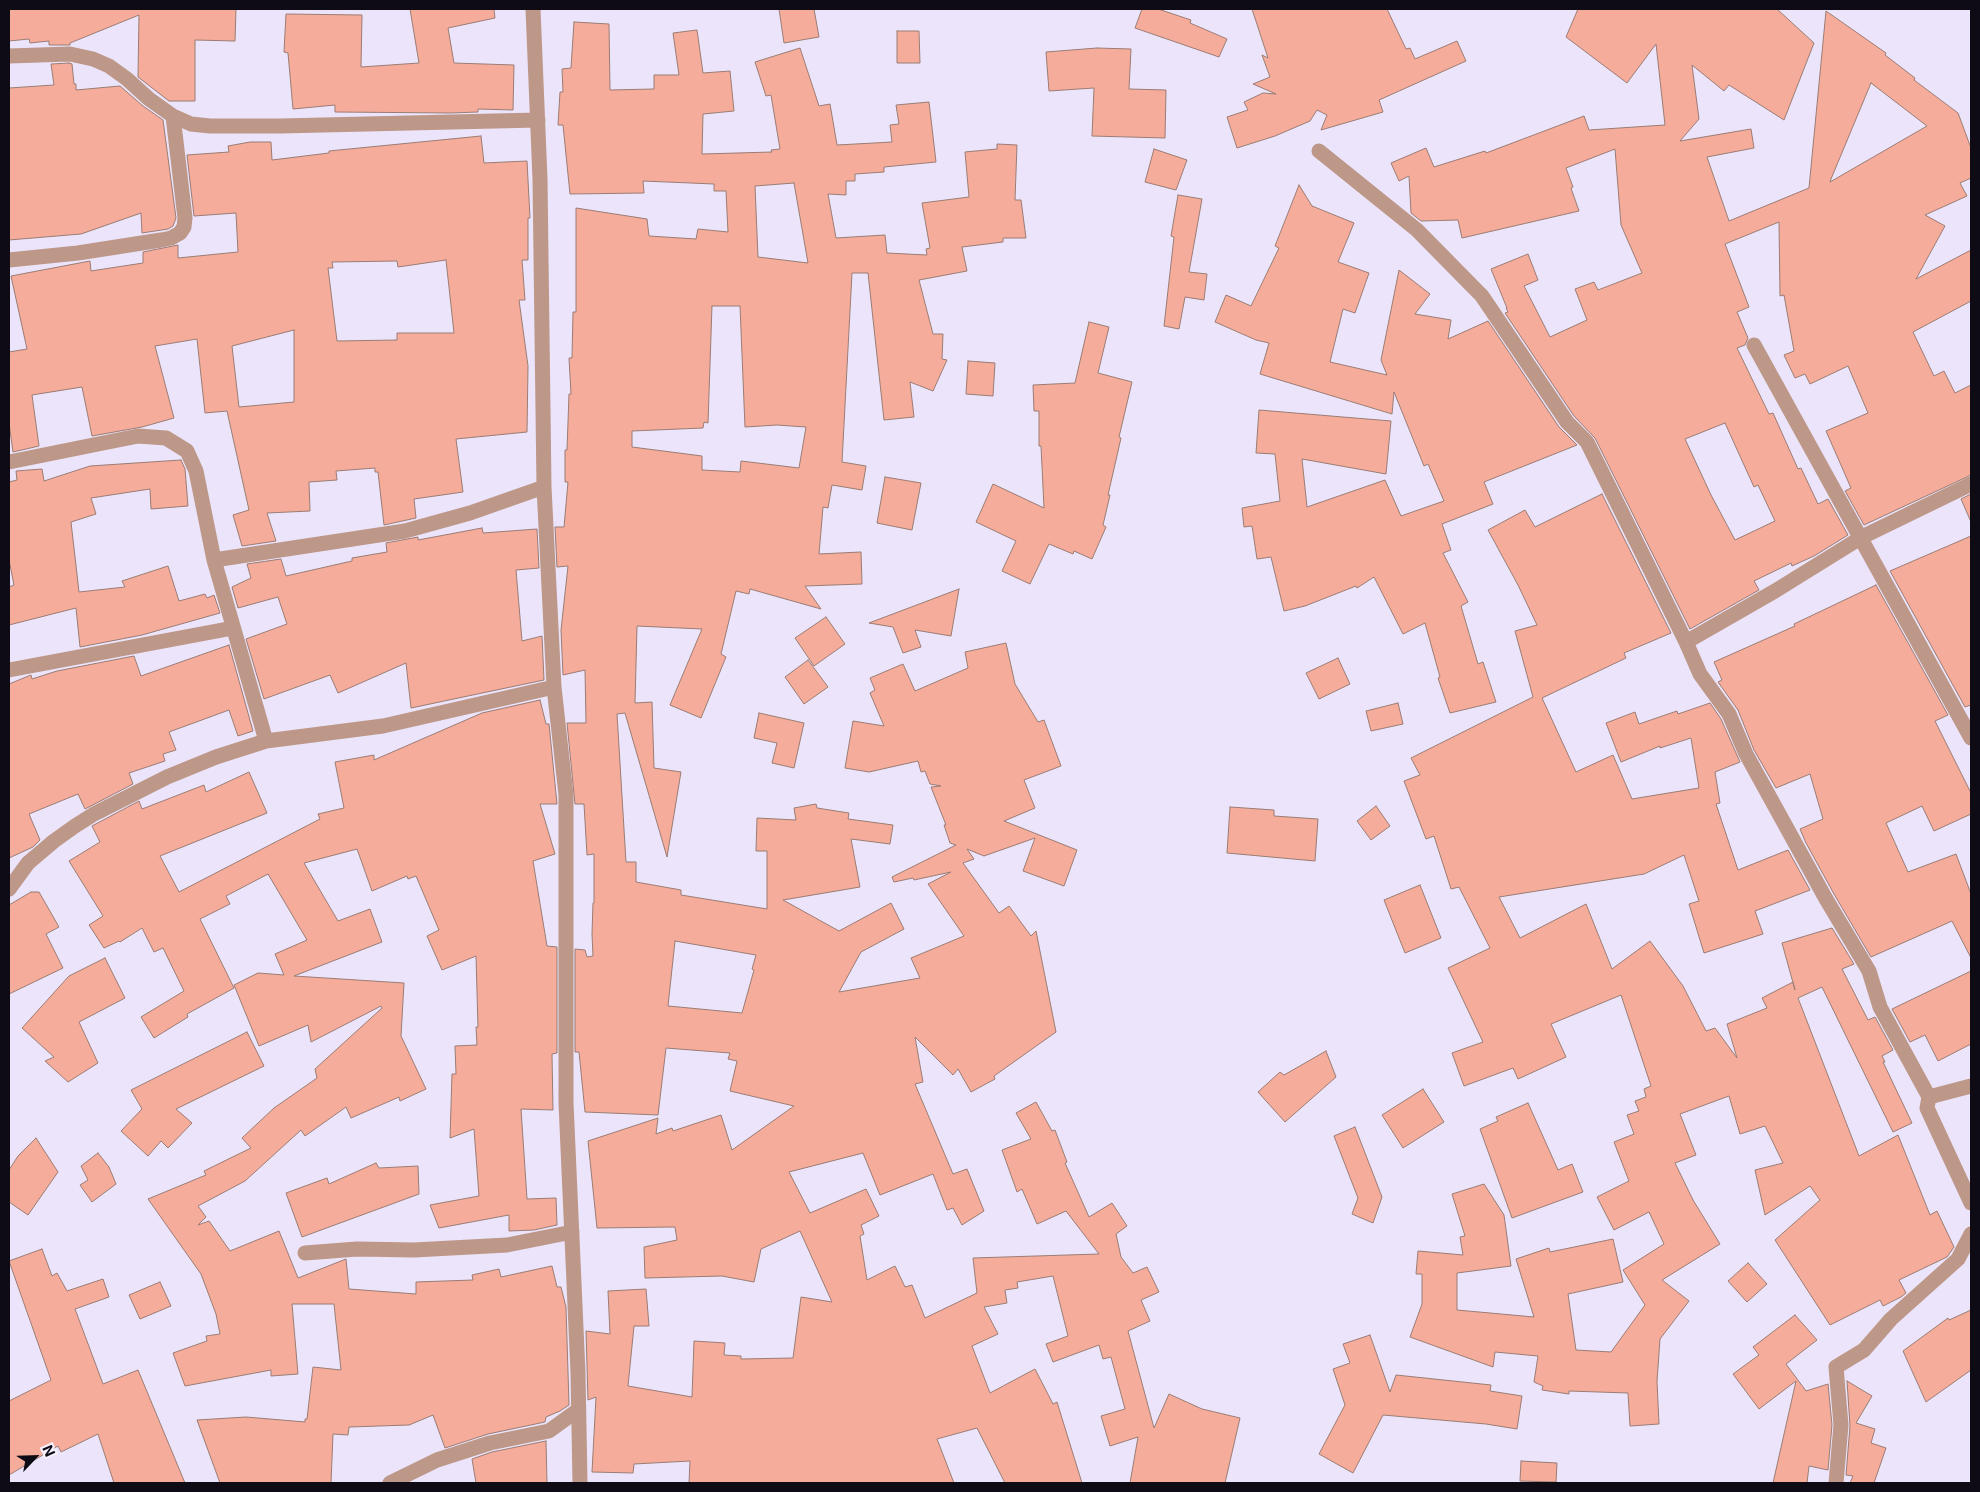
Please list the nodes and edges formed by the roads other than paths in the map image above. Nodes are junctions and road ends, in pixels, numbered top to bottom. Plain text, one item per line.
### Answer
1 (533, 9) edge
2 (9, 56) edge
3 (173, 116) junction
4 (538, 120) junction
5 (1319, 151) dead end
6 (9, 260) edge
7 (1754, 345) dead end
8 (9, 462) edge
9 (1971, 484) edge
10 (544, 487) junction
11 (1862, 537) junction
12 (214, 560) junction
13 (233, 628) junction
14 (1686, 642) junction
15 (9, 670) edge
16 (554, 687) junction
17 (1971, 738) edge
18 (266, 740) junction
19 (9, 888) edge
20 (1971, 1086) edge
21 (1929, 1097) junction
22 (1971, 1203) edge
23 (572, 1232) junction
24 (1971, 1234) edge
25 (305, 1253) dead end
26 (578, 1410) junction
27 (390, 1483) edge
28 (580, 1483) edge
29 (1836, 1483) edge

1 - 4 street
2 - 3 street
3 - 4 street
3 - 6 street
4 - 10 street
5 - 14 street
7 - 11 street
8 - 12 street
9 - 11 street
10 - 12 street
10 - 16 street
11 - 14 street
11 - 17 street
12 - 13 street
13 - 15 street
13 - 18 street
14 - 21 street
16 - 18 street
16 - 23 street
18 - 19 street
20 - 21 street
21 - 22 street
23 - 25 street
23 - 26 street
24 - 29 street
26 - 27 street
26 - 28 street

